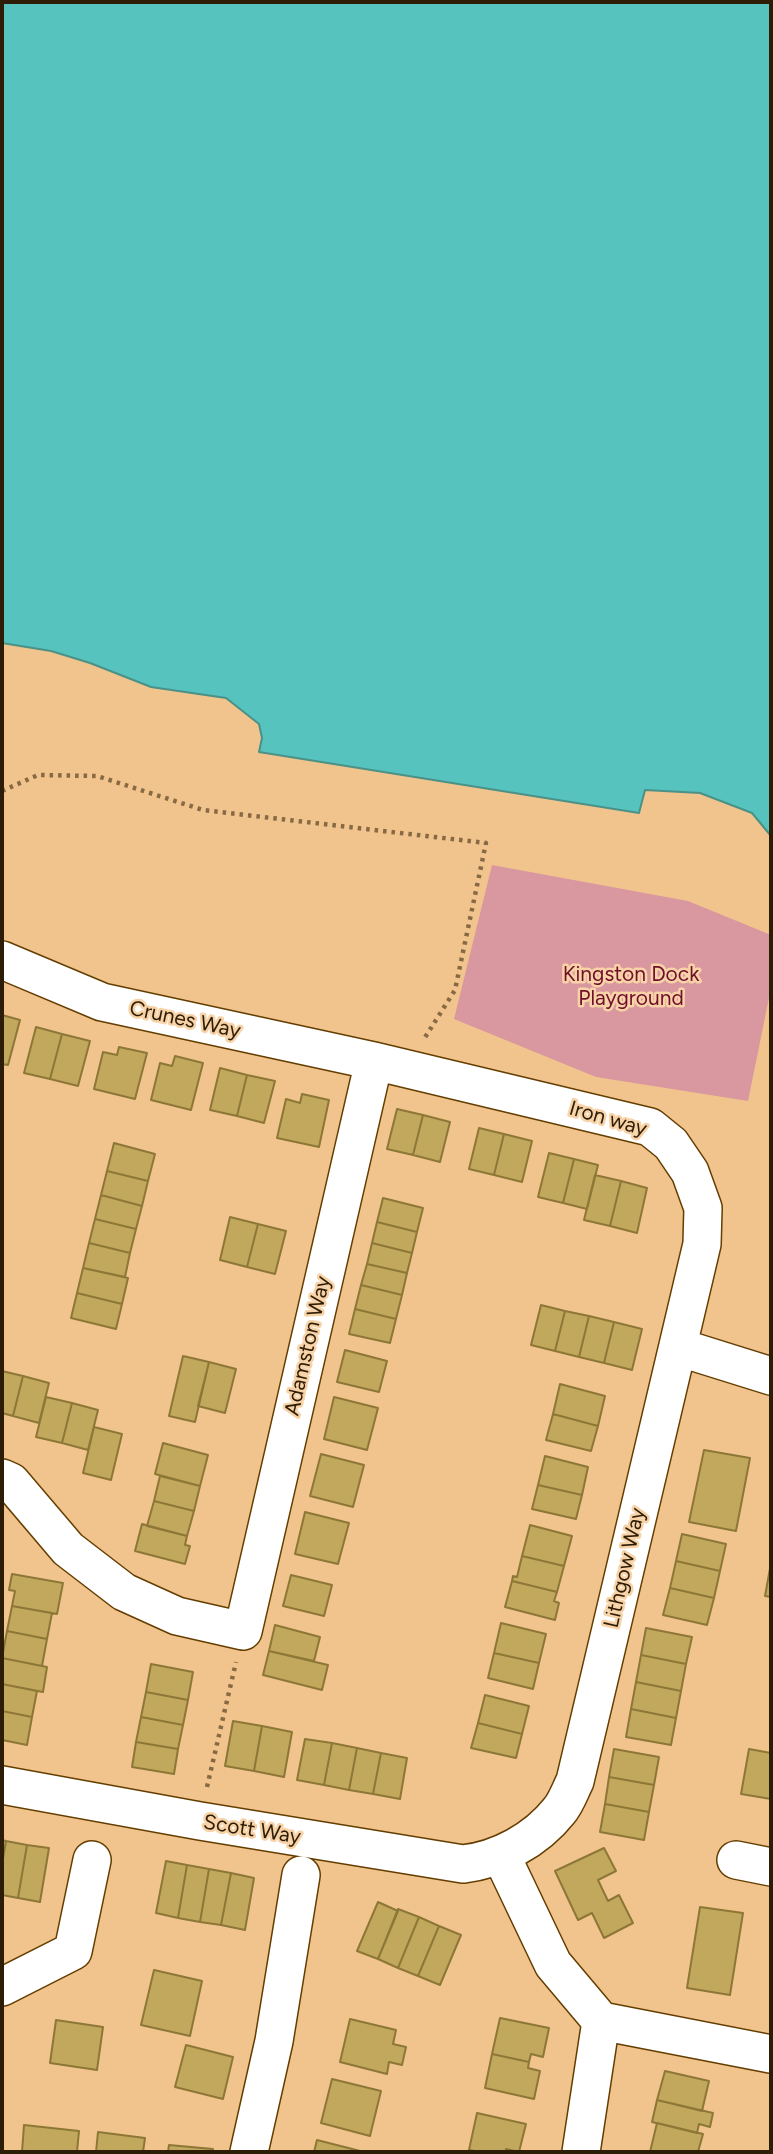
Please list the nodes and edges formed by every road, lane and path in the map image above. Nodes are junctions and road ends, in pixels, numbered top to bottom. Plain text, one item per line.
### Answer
1 (2, 791) edge
2 (2, 960) edge
3 (390, 1065) junction
4 (678, 1347) junction
5 (771, 1376) edge
6 (2, 1478) edge
7 (243, 1630) junction
8 (2, 1785) edge
9 (200, 1821) junction
10 (501, 1855) junction
11 (92, 1860) dead end
12 (300, 1875) dead end
13 (2, 1987) edge
14 (601, 2021) junction
15 (770, 2044) edge
16 (249, 2152) edge
17 (581, 2152) edge

1 - 3 path
2 - 3 street, Crunes Way
3 - 4 street, Iron way
3 - 7 street, Adamston Way
4 - 5 street
4 - 10 street, Lithgow Way
6 - 7 street
7 - 9 path
8 - 9 street, Scott Way
9 - 10 street, Scott Way
10 - 14 street
11 - 13 street
12 - 16 street
14 - 15 street
14 - 17 street

